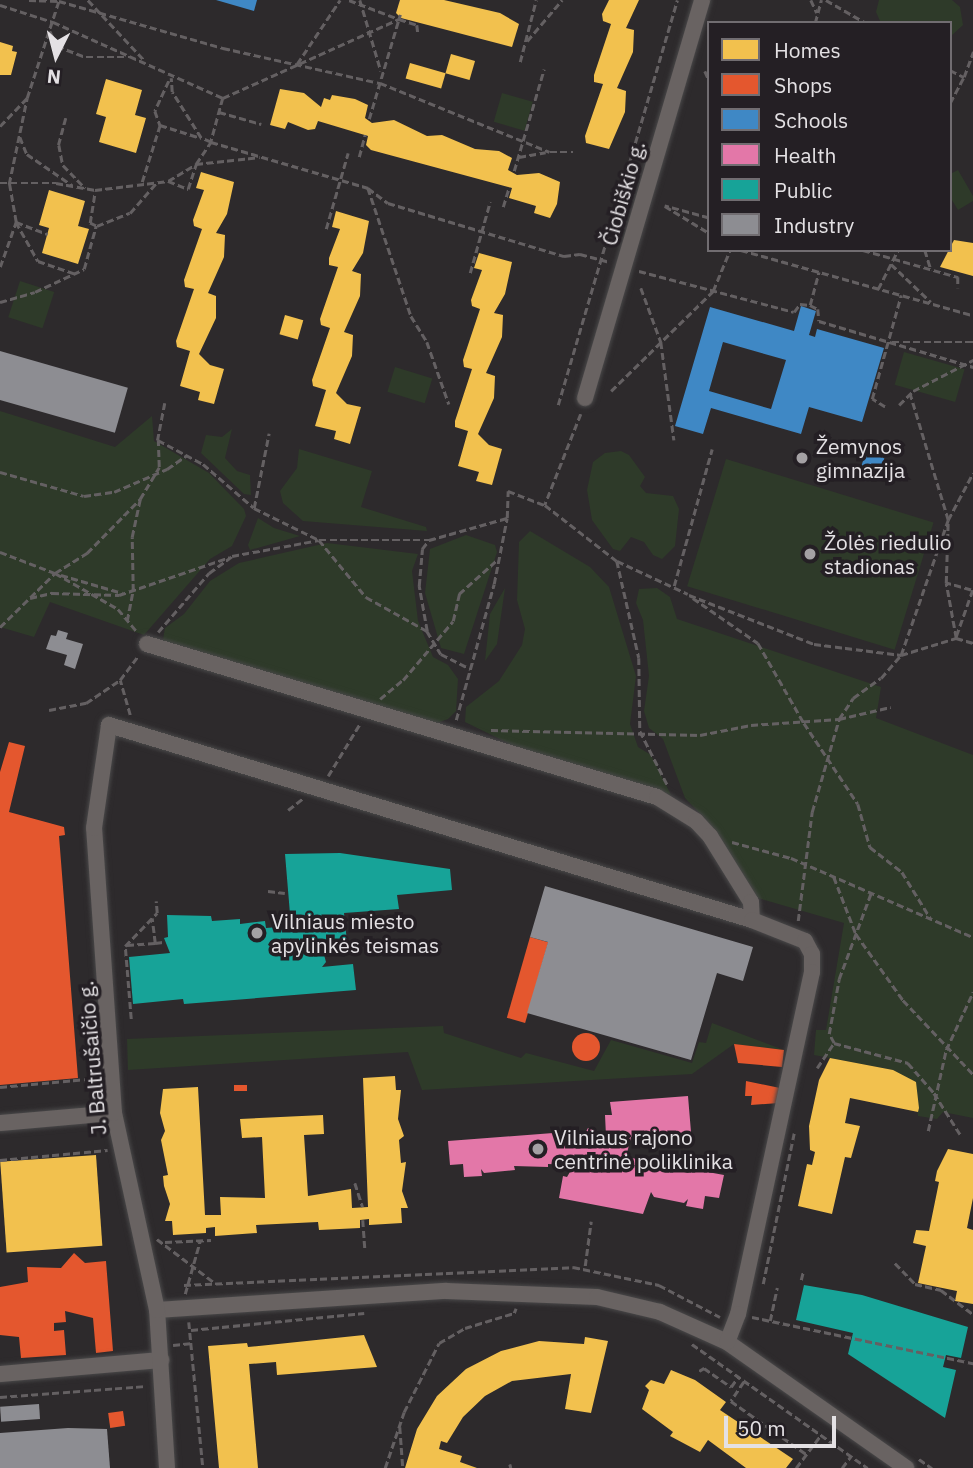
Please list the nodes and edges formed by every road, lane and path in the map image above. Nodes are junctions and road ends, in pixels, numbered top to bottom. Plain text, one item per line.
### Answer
1 (29, 0) edge
2 (59, 0) edge
3 (88, 0) edge
4 (340, 0) edge
5 (349, 0) edge
6 (360, 0) edge
7 (536, 0) edge
8 (562, 0) edge
9 (677, 0) edge
10 (702, 0) edge
11 (811, 0) edge
12 (821, 0) edge
13 (826, 0) edge
14 (0, 5) edge
15 (362, 6) junction
16 (104, 14) junction
17 (818, 14) junction
18 (400, 17) junction
19 (816, 21) edge
20 (863, 21) edge
21 (53, 22) junction
22 (372, 30) junction
23 (50, 31) junction
24 (418, 33) dead end
25 (524, 44) junction
26 (973, 52) edge
27 (133, 57) junction
28 (520, 62) dead end
29 (147, 63) junction
30 (296, 66) junction
31 (544, 69) dead end
32 (705, 71) dead end
33 (952, 71) edge
34 (382, 74) junction
35 (707, 76) edge
36 (964, 77) junction
37 (171, 78) junction
38 (380, 83) junction
39 (27, 98) junction
40 (223, 98) junction
41 (952, 99) edge
42 (219, 112) junction
43 (66, 118) dead end
44 (369, 119) dead end
45 (261, 124) dead end
46 (160, 125) junction
47 (0, 126) edge
48 (19, 135) junction
49 (365, 135) dead end
50 (201, 138) junction
51 (211, 142) junction
52 (522, 142) junction
53 (550, 152) junction
54 (573, 152) dead end
55 (348, 153) dead end
56 (261, 157) junction
57 (359, 157) dead end
58 (518, 157) junction
59 (196, 164) junction
60 (514, 172) dead end
61 (340, 180) junction
62 (168, 181) junction
63 (157, 182) junction
64 (0, 183) edge
65 (9, 184) junction
66 (142, 184) junction
67 (75, 187) junction
68 (509, 187) dead end
69 (85, 188) junction
70 (368, 188) junction
71 (95, 190) junction
72 (490, 202) dead end
73 (503, 208) dead end
74 (707, 217) edge
75 (16, 222) junction
76 (96, 226) junction
77 (326, 229) dead end
78 (481, 231) junction
79 (707, 232) edge
80 (48, 234) dead end
81 (729, 252) edge
82 (748, 252) edge
83 (877, 252) edge
84 (897, 252) edge
85 (926, 252) edge
86 (894, 259) junction
87 (601, 260) junction
88 (891, 264) junction
89 (624, 266) junction
90 (0, 267) edge
91 (931, 270) junction
92 (819, 272) junction
93 (470, 273) dead end
94 (76, 274) junction
95 (641, 288) dead end
96 (958, 288) dead end
97 (878, 289) junction
98 (713, 291) junction
99 (901, 295) junction
100 (0, 302) edge
101 (934, 304) junction
102 (810, 305) junction
103 (973, 315) edge
104 (660, 342) junction
105 (888, 342) junction
106 (973, 342) edge
107 (973, 359) edge
108 (964, 364) junction
109 (973, 368) edge
110 (611, 391) dead end
111 (910, 394) junction
112 (165, 404) dead end
113 (449, 404) dead end
114 (558, 405) dead end
115 (899, 405) dead end
116 (583, 406) joint
117 (885, 407) dead end
118 (269, 433) dead end
119 (158, 440) junction
120 (674, 440) dead end
121 (712, 449) dead end
122 (187, 455) junction
123 (0, 467) edge
124 (2, 472) edge
125 (973, 473) edge
126 (154, 474) junction
127 (140, 499) junction
128 (545, 505) junction
129 (254, 508) junction
130 (507, 518) junction
131 (948, 520) junction
132 (318, 540) junction
133 (429, 540) junction
134 (0, 552) edge
135 (232, 556) junction
136 (499, 558) junction
137 (617, 561) junction
138 (55, 573) junction
139 (946, 583) junction
140 (674, 586) junction
141 (972, 590) edge
142 (133, 591) junction
143 (124, 594) junction
144 (90, 595) junction
145 (688, 595) junction
146 (30, 598) junction
147 (127, 621) junction
148 (0, 626) edge
149 (427, 631) junction
150 (956, 638) junction
151 (434, 643) junction
152 (973, 643) edge
153 (147, 644) junction
154 (901, 654) junction
155 (470, 669) junction
156 (120, 680) junction
157 (891, 708) dead end
158 (49, 710) dead end
159 (366, 711) junction
160 (839, 719) junction
161 (804, 723) junction
162 (131, 730) junction
163 (487, 730) dead end
164 (640, 731) junction
165 (452, 735) junction
166 (828, 761) junction
167 (316, 787) junction
168 (679, 808) junction
169 (288, 810) dead end
170 (710, 836) junction
171 (808, 866) junction
172 (834, 877) junction
173 (268, 891) dead end
174 (285, 893) dead end
175 (871, 893) junction
176 (156, 901) dead end
177 (152, 918) junction
178 (932, 919) junction
179 (752, 920) junction
180 (795, 934) junction
181 (856, 934) junction
182 (972, 938) edge
183 (163, 942) dead end
184 (155, 943) junction
185 (125, 946) junction
186 (973, 992) edge
187 (131, 1019) dead end
188 (834, 1043) junction
189 (946, 1050) junction
190 (817, 1068) dead end
191 (973, 1074) edge
192 (111, 1076) junction
193 (0, 1087) edge
194 (934, 1093) junction
195 (114, 1112) junction
196 (0, 1123) edge
197 (796, 1128) dead end
198 (928, 1131) dead end
199 (960, 1134) dead end
200 (122, 1148) junction
201 (0, 1160) edge
202 (355, 1183) dead end
203 (363, 1208) dead end
204 (363, 1220) dead end
205 (592, 1221) dead end
206 (144, 1238) junction
207 (211, 1240) dead end
208 (200, 1241) junction
209 (163, 1242) junction
210 (365, 1249) dead end
211 (895, 1263) dead end
212 (193, 1265) junction
213 (585, 1268) dead end
214 (803, 1272) dead end
215 (801, 1280) dead end
216 (215, 1283) dead end
217 (764, 1284) dead end
218 (778, 1288) dead end
219 (185, 1297) dead end
220 (698, 1302) dead end
221 (503, 1307) dead end
222 (516, 1307) junction
223 (526, 1307) dead end
224 (157, 1310) junction
225 (368, 1312) dead end
226 (738, 1314) junction
227 (973, 1314) edge
228 (188, 1320) dead end
229 (769, 1321) junction
230 (687, 1323) junction
231 (191, 1329) junction
232 (727, 1342) junction
233 (193, 1343) junction
234 (690, 1343) dead end
235 (171, 1345) dead end
236 (162, 1360) junction
237 (973, 1363) edge
238 (699, 1371) dead end
239 (0, 1374) edge
240 (738, 1377) junction
241 (744, 1381) junction
242 (163, 1385) junction
243 (0, 1397) edge
244 (400, 1423) junction
245 (821, 1435) junction
246 (806, 1454) junction
247 (851, 1456) junction
248 (167, 1468) edge
249 (203, 1468) edge
250 (385, 1468) edge
251 (403, 1468) edge
252 (796, 1468) edge
253 (842, 1468) edge
254 (868, 1468) edge
255 (906, 1468) edge

1 - 2 path
2 - 16 path
2 - 21 path
3 - 16 path
4 - 30 path
5 - 15 path
6 - 15 path
7 - 25 path
8 - 25 path
9 - 87 path
10 - 89 street, Čiobiškio g.
11 - 17 path
12 - 17 path
13 - 20 path
14 - 21 path
15 - 18 path
15 - 22 path
16 - 29 path
16 - 30 path
17 - 19 path
18 - 22 path
18 - 24 path
18 - 34 path
21 - 23 path
21 - 27 path
22 - 30 path
22 - 34 path
23 - 27 path
23 - 39 path
25 - 28 path
26 - 36 path
27 - 29 path
29 - 37 path
30 - 38 path
30 - 40 path
31 - 52 path
32 - 35 path
33 - 36 path
34 - 38 path
36 - 41 path
37 - 40 path
37 - 46 path
37 - 50 path
38 - 44 path
38 - 52 path
39 - 47 path
39 - 48 path
40 - 42 path
42 - 45 path
42 - 51 path
43 - 69 path
46 - 50 path
46 - 66 path
48 - 65 path
48 - 67 path
49 - 57 path
50 - 51 path
51 - 56 path
51 - 59 path
52 - 53 path
52 - 58 path
53 - 54 path
53 - 58 path
55 - 61 path
56 - 59 path
56 - 61 path
58 - 60 path
59 - 62 path
59 - 62 path
61 - 70 path
61 - 77 path
62 - 63 path
63 - 66 path
63 - 76 path
64 - 65 path
65 - 67 path
65 - 75 path
66 - 71 path
67 - 69 path
68 - 73 path
69 - 71 path
70 - 78 path
70 - 113 path
71 - 76 path
72 - 78 path
74 - 79 path
75 - 80 path
75 - 90 path
75 - 94 path
76 - 94 path
78 - 87 path
78 - 93 path
81 - 98 path
82 - 92 path
83 - 86 path
84 - 86 path
85 - 91 path
86 - 88 path
86 - 91 path
87 - 89 path
87 - 114 path
88 - 97 path
88 - 101 path
89 - 98 path
89 - 116 street, Čiobiškio g.
91 - 96 path
92 - 97 path
92 - 102 path
94 - 100 path
95 - 104 path
97 - 99 path
98 - 102 path
98 - 104 path
99 - 101 path
99 - 105 path
101 - 103 path
102 - 105 path
104 - 110 path
104 - 120 path
105 - 106 path
105 - 108 path
105 - 117 path
107 - 108 path
108 - 109 path
108 - 111 path
111 - 115 path
111 - 131 path
112 - 119 path
116 - 128 path
118 - 129 path
119 - 122 path
119 - 126 path
121 - 140 path
122 - 126 path
122 - 129 path
123 - 124 path
124 - 126 path
125 - 131 path
126 - 127 path
127 - 138 path
127 - 142 path
128 - 130 path
128 - 137 path
129 - 132 path
130 - 133 path
130 - 136 path
131 - 139 path
131 - 154 path
132 - 133 path
132 - 135 path
132 - 149 path
133 - 149 path
134 - 138 path
135 - 142 path
135 - 153 path
136 - 151 path
136 - 155 path
137 - 140 path
137 - 164 path
138 - 143 path
138 - 144 path
138 - 146 path
139 - 141 path
139 - 150 path
140 - 145 path
141 - 150 path
142 - 143 path
142 - 147 path
143 - 144 path
144 - 146 path
144 - 147 path
145 - 154 path
145 - 161 path
146 - 148 path
147 - 153 path
149 - 151 path
150 - 152 path
150 - 154 path
151 - 155 path
151 - 159 path
153 - 156 path
153 - 159 street
154 - 160 path
155 - 165 path
156 - 158 path
156 - 162 path
157 - 160 path
159 - 165 street
159 - 167 path
160 - 161 path
160 - 166 path
161 - 164 path
161 - 166 path
162 - 167 street
162 - 192 street, J. Baltrušaičio g.
163 - 164 path
164 - 168 path
165 - 168 street
166 - 171 path
166 - 178 path
167 - 169 path
167 - 179 street
168 - 170 street
170 - 171 path
170 - 179 street
171 - 172 path
171 - 180 path
172 - 175 path
172 - 181 path
173 - 174 path
175 - 178 path
175 - 181 path
176 - 177 path
177 - 184 path
177 - 185 path
178 - 182 path
179 - 180 street
180 - 226 street
181 - 188 path
181 - 189 path
183 - 184 path
184 - 185 path
185 - 187 path
186 - 189 path
188 - 190 path
188 - 194 path
189 - 191 path
189 - 194 path
192 - 193 path
192 - 195 street, J. Baltrušaičio g.
194 - 198 path
194 - 199 path
195 - 196 street
195 - 200 street, J. Baltrušaičio g.
197 - 217 path
200 - 201 path
200 - 206 street, J. Baltrušaičio g.
202 - 203 path
204 - 210 path
205 - 213 path
206 - 209 path
206 - 224 street, J. Baltrušaičio g.
207 - 208 path
208 - 209 path
208 - 212 path
209 - 212 path
211 - 227 path
212 - 216 path
212 - 219 path
214 - 215 path
218 - 229 path
220 - 230 path
221 - 222 path
222 - 223 path
222 - 244 path
224 - 230 street
224 - 236 street, J. Baltrušaičio g.
225 - 231 path
226 - 229 path
226 - 232 street
228 - 231 path
229 - 237 path
230 - 232 street
231 - 233 path
232 - 255 street
233 - 235 path
233 - 249 path
234 - 240 path
236 - 239 street
236 - 242 street, J. Baltrušaičio g.
238 - 240 path
240 - 241 path
241 - 245 path
241 - 246 path
242 - 243 path
242 - 248 street, J. Baltrušaičio g.
244 - 250 path
244 - 251 path
245 - 246 path
245 - 247 path
246 - 252 path
247 - 253 path
247 - 254 path

